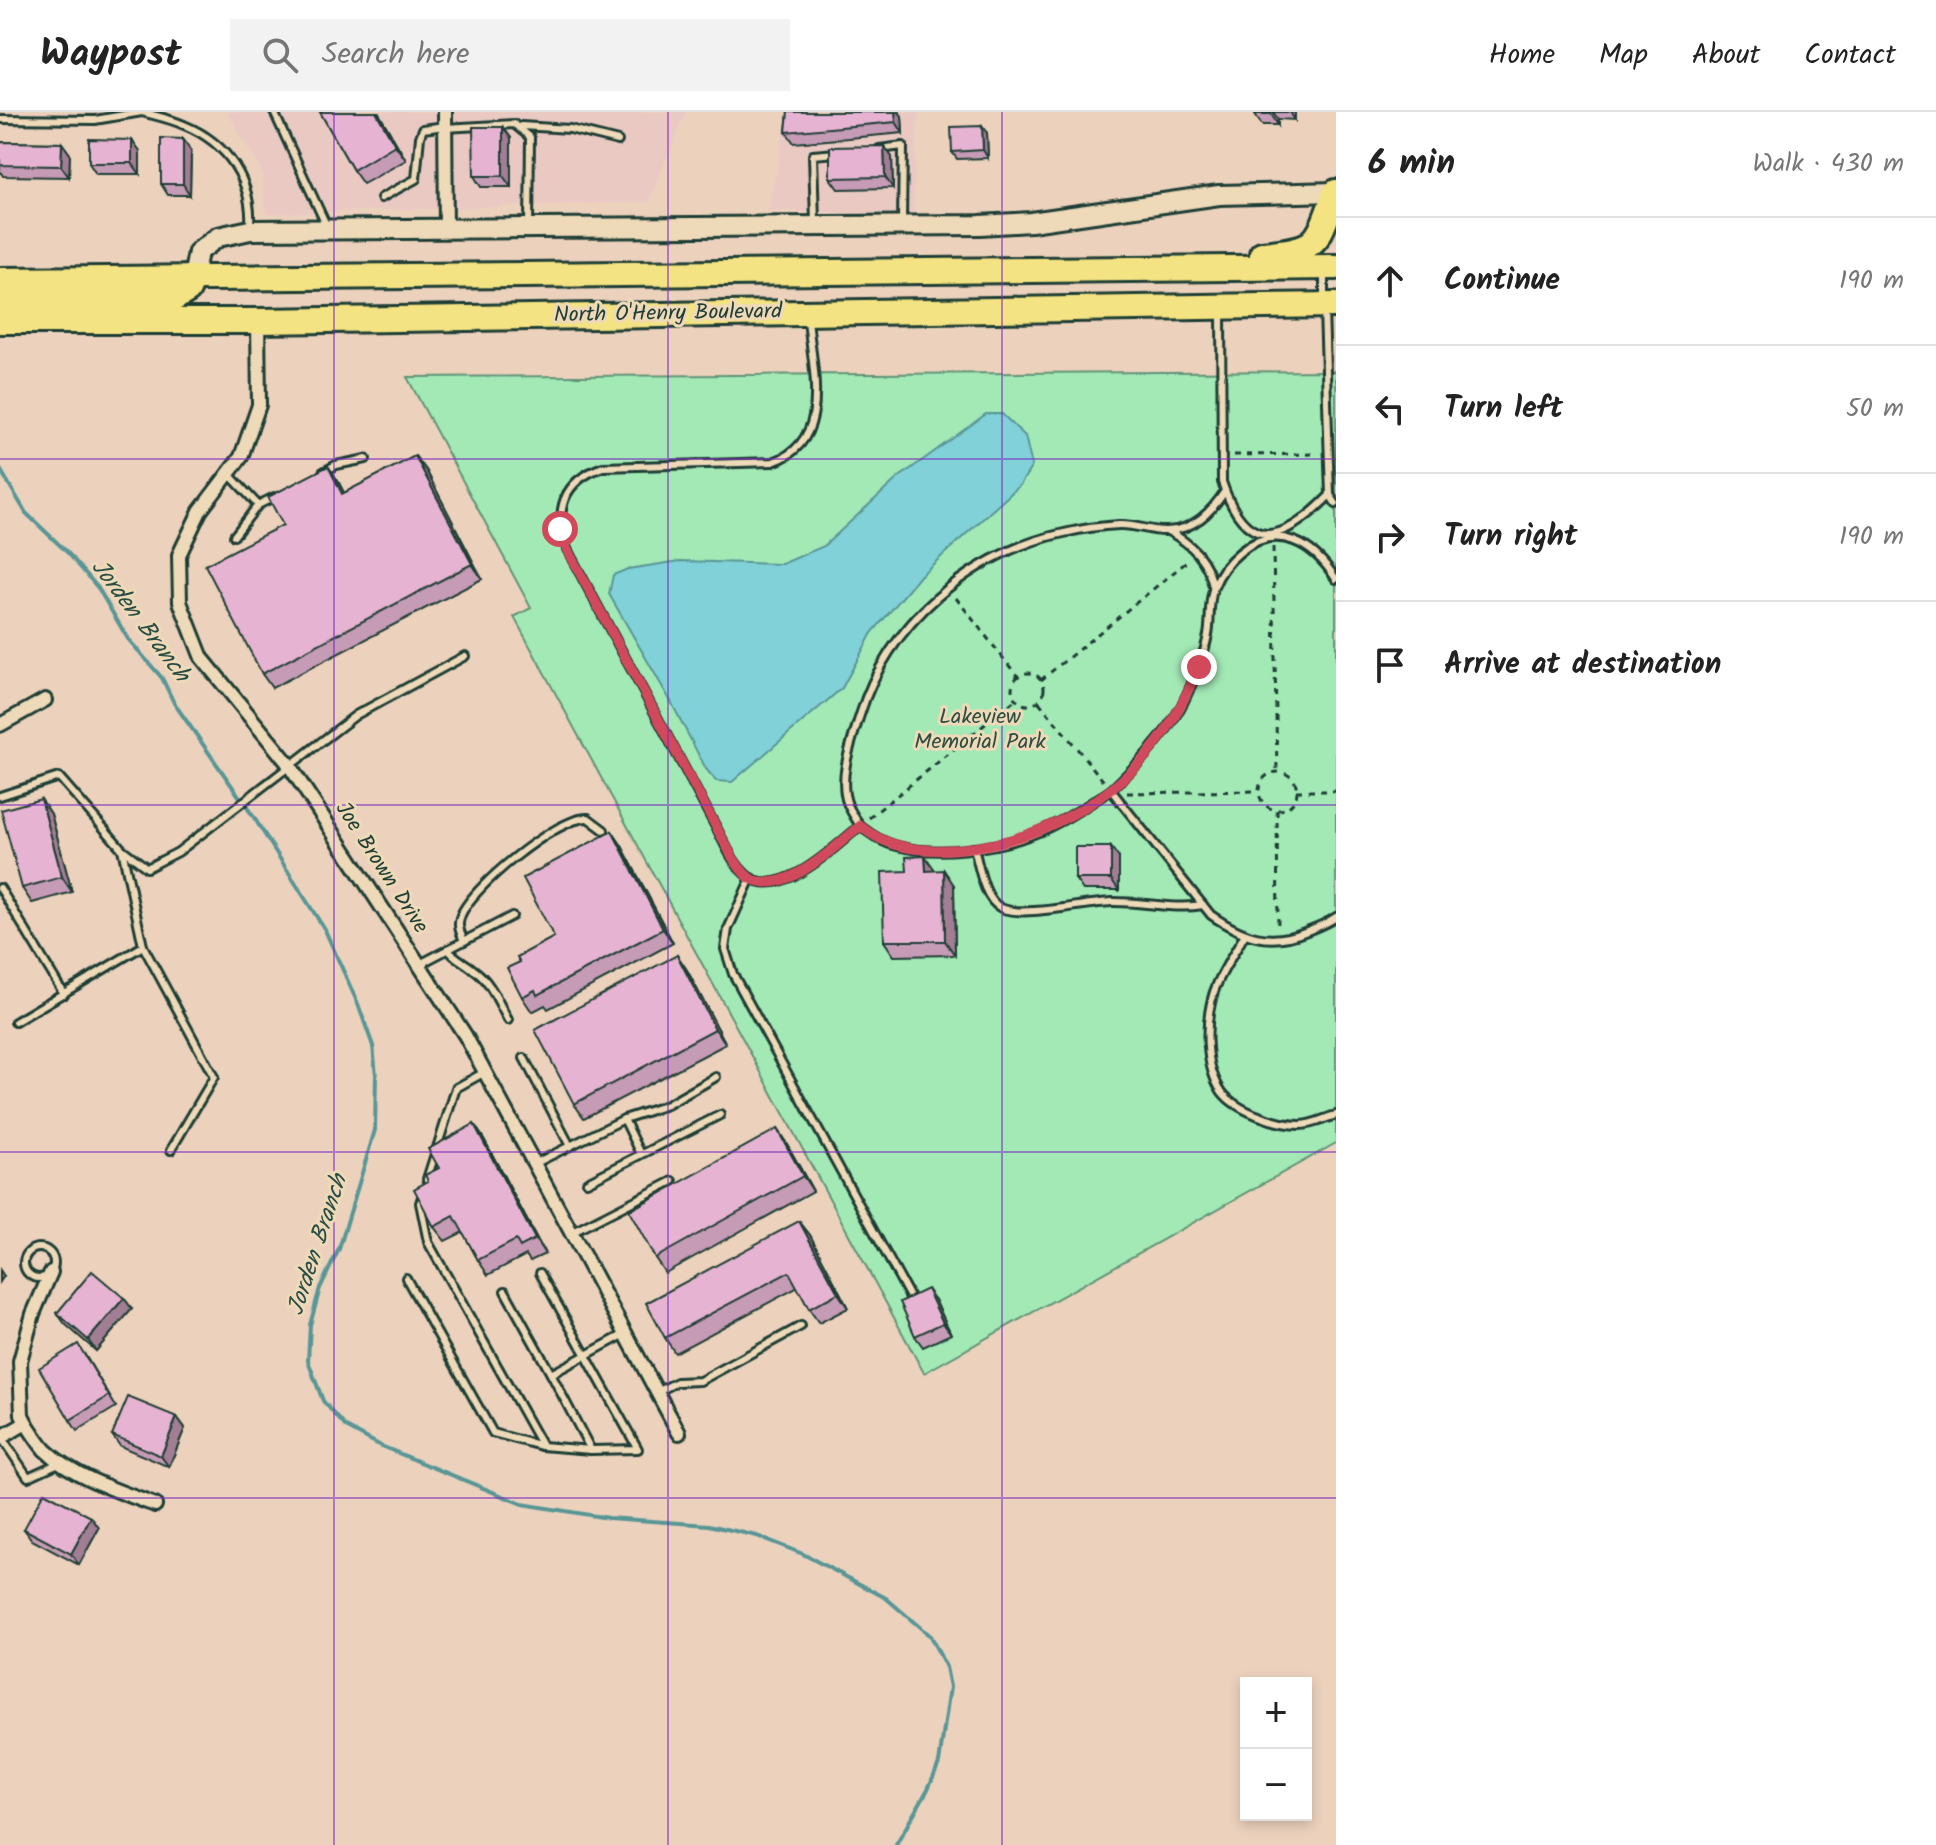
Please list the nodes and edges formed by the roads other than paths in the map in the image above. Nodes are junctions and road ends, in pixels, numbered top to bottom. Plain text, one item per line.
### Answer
1 (142, 112) edge
2 (274, 112) edge
3 (0, 119) edge
4 (445, 122) edge
5 (521, 126) junction
6 (618, 141) dead end
7 (873, 149) edge
8 (843, 152) edge
9 (1336, 193) edge
10 (381, 198) dead end
11 (902, 226) junction
12 (816, 227) junction
13 (250, 230) junction
14 (328, 230) junction
15 (446, 230) junction
16 (529, 230) junction
17 (1330, 267) edge
18 (1078, 270) junction
19 (193, 278) junction
20 (0, 280) edge
21 (0, 303) edge
22 (1330, 305) edge
23 (1221, 306) junction
24 (807, 311) junction
25 (0, 321) edge
26 (258, 321) junction
27 (366, 459) dead end
28 (228, 473) junction
29 (309, 479) edge
30 (1225, 491) junction
31 (282, 493) edge
32 (1330, 495) junction
33 (1336, 504) edge
34 (258, 505) junction
35 (1168, 531) junction
36 (234, 536) dead end
37 (1271, 536) junction
38 (1336, 579) edge
39 (1213, 587) junction
40 (465, 656) dead end
41 (45, 700) dead end
42 (0, 725) edge
43 (290, 768) junction
44 (1111, 790) junction
45 (0, 796) edge
46 (860, 826) junction
47 (604, 830) dead end
48 (974, 848) junction
49 (122, 849) junction
50 (751, 878) junction
51 (0, 888) edge
52 (1203, 905) junction
53 (512, 916) dead end
54 (1336, 917) edge
55 (1245, 934) junction
56 (464, 941) junction
57 (143, 946) junction
58 (448, 949) junction
59 (420, 964) junction
60 (64, 994) junction
61 (508, 1020) dead end
62 (15, 1022) dead end
63 (524, 1058) dead end
64 (485, 1072) junction
65 (716, 1077) dead end
66 (720, 1115) dead end
67 (1336, 1115) edge
68 (624, 1119) junction
69 (570, 1146) junction
70 (171, 1150) dead end
71 (641, 1154) junction
72 (534, 1164) junction
73 (673, 1181) dead end
74 (587, 1182) dead end
75 (571, 1233) junction
76 (51, 1272) junction
77 (540, 1273) dead end
78 (406, 1278) dead end
79 (505, 1291) dead end
80 (912, 1301) edge
81 (801, 1326) dead end
82 (625, 1334) junction
83 (586, 1355) junction
84 (551, 1374) junction
85 (657, 1392) junction
86 (26, 1423) junction
87 (679, 1433) dead end
88 (1, 1438) edge
89 (542, 1446) junction
90 (591, 1450) junction
91 (62, 1461) junction
92 (155, 1505) dead end

1 - 3 lane
1 - 13 lane
2 - 14 lane
4 - 5 lane
4 - 10 lane
4 - 15 street
5 - 6 lane
5 - 16 lane
7 - 11 lane
8 - 12 lane
9 - 11 street
9 - 18 highway
11 - 12 street
12 - 16 street
13 - 14 street
13 - 19 street
14 - 15 street
15 - 16 street
17 - 18 highway, North O'Henry Boulevard
17 - 22 lane
18 - 19 highway, North O'Henry Boulevard
19 - 20 highway, North O'Henry Boulevard
19 - 21 highway
22 - 23 highway, North O'Henry Boulevard
22 - 32 lane
23 - 24 highway, North O'Henry Boulevard
23 - 30 lane
24 - 26 highway, North O'Henry Boulevard
24 - 50 lane
25 - 26 highway, North O'Henry Boulevard
26 - 28 street, Joe Brown Drive
27 - 29 lane
28 - 34 lane
28 - 43 street, Joe Brown Drive
30 - 35 lane
30 - 37 lane
31 - 34 lane
32 - 33 lane
32 - 37 lane
34 - 36 lane
35 - 39 lane
35 - 46 lane
37 - 38 lane
37 - 39 lane
39 - 44 lane
40 - 43 lane
41 - 42 street
43 - 49 lane
43 - 59 street, Joe Brown Drive
44 - 48 lane
44 - 52 lane
45 - 49 lane
46 - 48 lane
46 - 50 lane
47 - 56 lane
48 - 52 lane
49 - 57 lane
50 - 80 lane
51 - 60 lane
52 - 55 lane
53 - 56 lane
54 - 55 lane
55 - 67 lane
56 - 58 lane
57 - 60 lane
57 - 70 lane
58 - 59 lane
58 - 61 lane
59 - 64 street, Joe Brown Drive
60 - 62 lane
63 - 69 lane
64 - 72 street, Joe Brown Drive
64 - 89 lane
65 - 68 lane
66 - 71 lane
68 - 69 lane
68 - 71 lane
69 - 72 lane
71 - 74 lane
72 - 75 street, Joe Brown Drive
73 - 75 lane
75 - 82 street, Joe Brown Drive
76 - 76 lane
76 - 86 street
77 - 83 lane
78 - 89 lane
79 - 84 lane
81 - 85 lane
82 - 83 lane
82 - 85 street, Joe Brown Drive
83 - 84 lane
83 - 90 lane
84 - 90 lane
85 - 87 street, Joe Brown Drive
86 - 88 street
86 - 91 street
88 - 91 lane
89 - 90 lane
91 - 92 street

